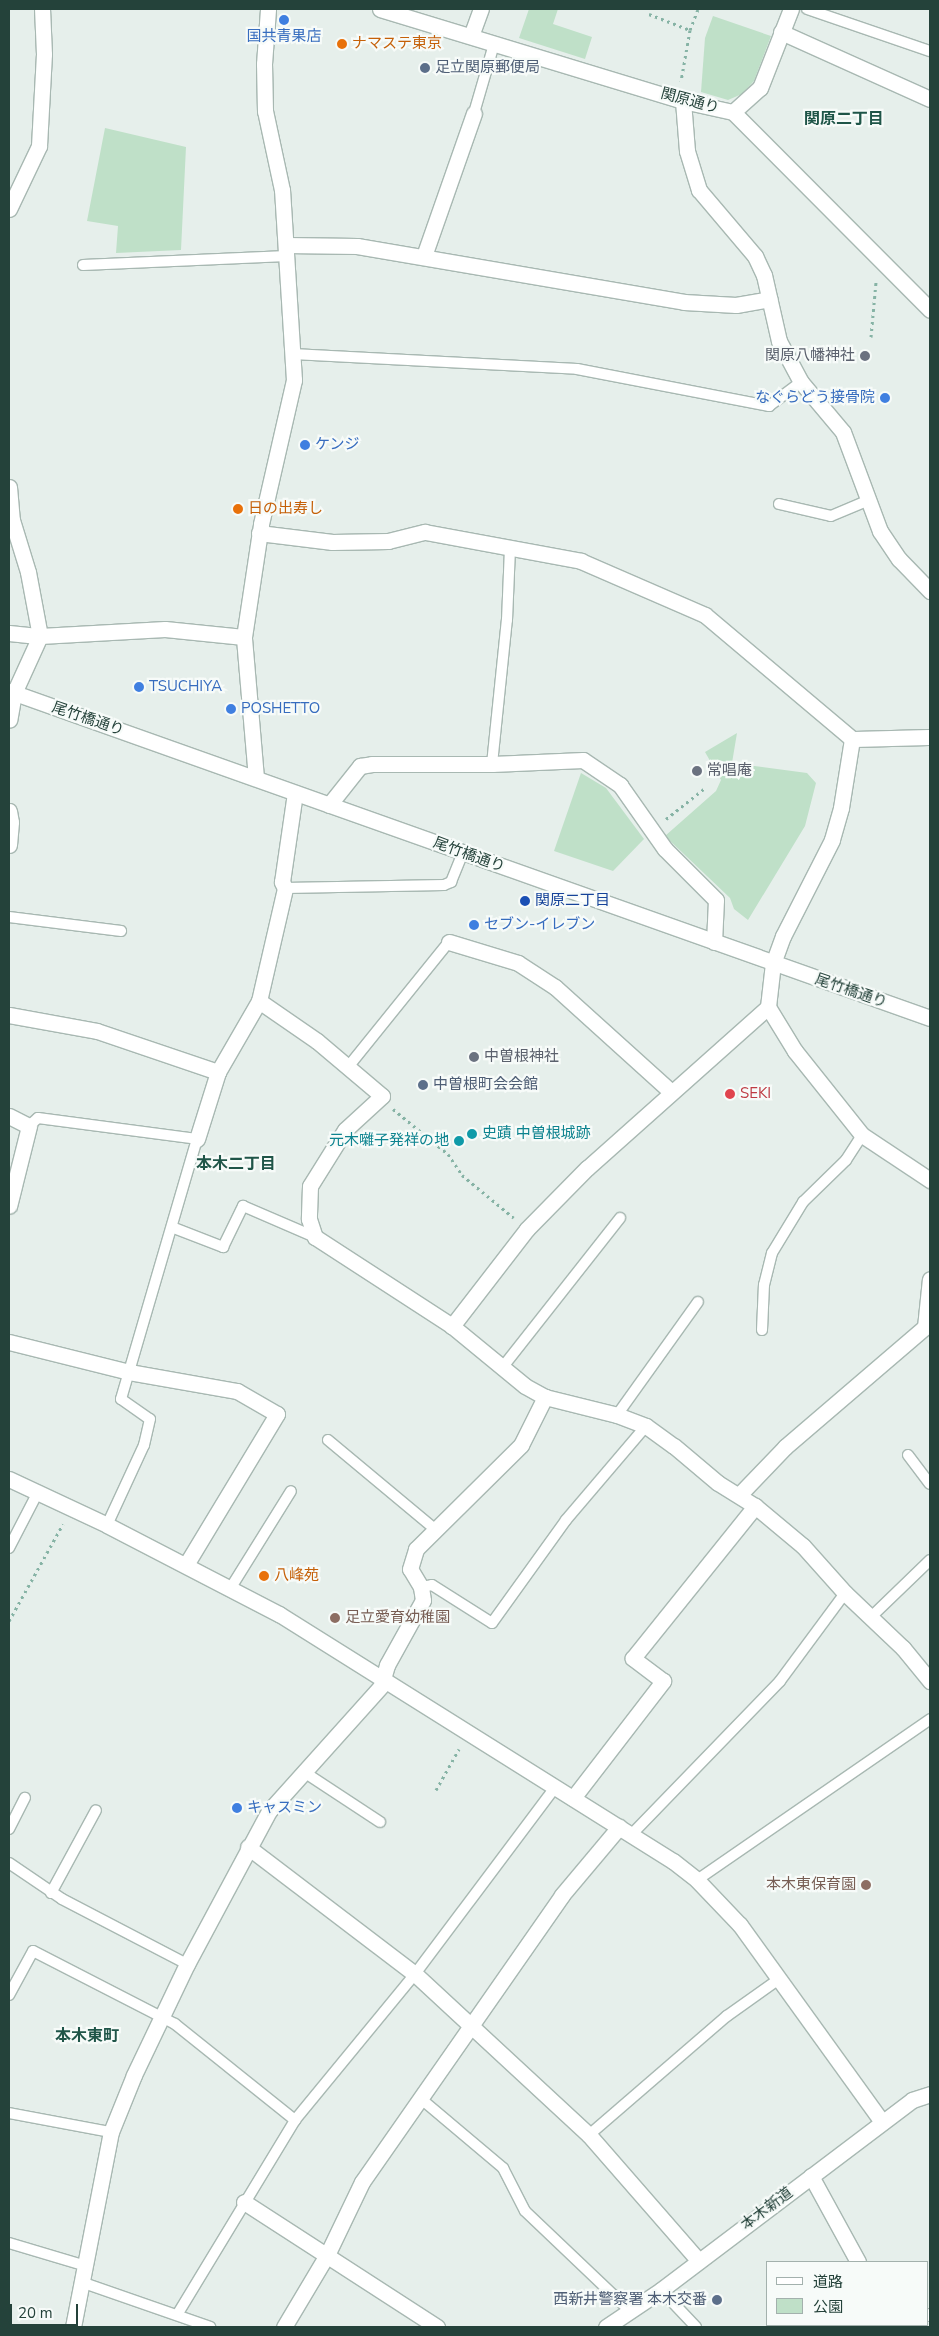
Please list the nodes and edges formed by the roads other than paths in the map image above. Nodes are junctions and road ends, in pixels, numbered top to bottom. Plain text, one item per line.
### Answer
1 (42, 9) edge
2 (268, 9) edge
3 (380, 9) edge
4 (481, 9) edge
5 (791, 9) edge
6 (807, 9) edge
7 (782, 32) junction
8 (471, 36) junction
9 (492, 51) dead end
10 (930, 51) edge
11 (681, 95) junction
12 (930, 99) edge
13 (733, 112) junction
14 (474, 113) joint
15 (9, 209) edge
16 (287, 250) junction
17 (424, 256) junction
18 (83, 265) dead end
19 (769, 298) junction
20 (930, 310) edge
21 (293, 354) junction
22 (801, 382) junction
23 (9, 487) edge
24 (869, 500) junction
25 (779, 504) dead end
26 (259, 533) junction
27 (510, 548) junction
28 (930, 591) edge
29 (9, 633) edge
30 (40, 636) junction
31 (244, 638) junction
32 (11, 692) edge
33 (9, 720) edge
34 (930, 737) edge
35 (852, 739) junction
36 (492, 764) junction
37 (256, 778) junction
38 (295, 793) junction
39 (329, 805) junction
40 (9, 811) edge
41 (9, 845) edge
42 (463, 853) junction
43 (285, 888) junction
44 (9, 917) edge
45 (121, 931) dead end
46 (449, 942) joint
47 (714, 942) junction
48 (773, 963) junction
49 (259, 1001) junction
50 (768, 1007) junction
51 (9, 1015) edge
52 (930, 1018) edge
53 (348, 1067) junction
54 (218, 1072) junction
55 (670, 1091) junction
56 (9, 1116) edge
57 (29, 1126) junction
58 (862, 1135) junction
59 (197, 1139) junction
60 (930, 1180) edge
61 (9, 1206) edge
62 (620, 1218) dead end
63 (174, 1228) junction
64 (315, 1237) junction
65 (930, 1279) edge
66 (698, 1302) dead end
67 (452, 1326) junction
68 (928, 1329) edge
69 (762, 1330) dead end
70 (9, 1342) edge
71 (502, 1368) junction
72 (129, 1372) junction
73 (545, 1397) junction
74 (617, 1415) junction
75 (646, 1426) junction
76 (328, 1440) dead end
77 (908, 1454) dead end
78 (9, 1479) edge
79 (930, 1484) edge
80 (291, 1491) dead end
81 (38, 1492) junction
82 (740, 1494) junction
83 (755, 1506) junction
84 (107, 1525) junction
85 (435, 1528) junction
86 (9, 1548) edge
87 (930, 1560) edge
88 (186, 1565) junction
89 (421, 1587) junction
90 (230, 1589) junction
91 (845, 1593) junction
92 (870, 1618) junction
93 (384, 1678) junction
94 (930, 1681) edge
95 (930, 1718) edge
96 (304, 1772) junction
97 (556, 1786) junction
98 (25, 1798) dead end
99 (573, 1798) junction
100 (96, 1810) dead end
101 (380, 1822) dead end
102 (9, 1829) edge
103 (625, 1831) junction
104 (248, 1847) junction
105 (9, 1863) edge
106 (697, 1880) junction
107 (51, 1893) junction
108 (187, 1964) junction
109 (414, 1974) junction
110 (779, 1979) junction
111 (9, 1995) edge
112 (162, 2017) junction
113 (469, 2026) junction
114 (929, 2093) edge
115 (420, 2098) junction
116 (9, 2113) edge
117 (295, 2120) junction
118 (882, 2122) junction
119 (112, 2132) junction
120 (589, 2135) junction
121 (811, 2176) junction
122 (244, 2202) junction
123 (9, 2243) edge
124 (327, 2255) junction
125 (699, 2261) junction
126 (857, 2261) edge
127 (83, 2265) junction
128 (81, 2282) junction
129 (661, 2290) junction
130 (630, 2311) junction
131 (177, 2315) junction
132 (73, 2327) edge
133 (210, 2327) edge
134 (284, 2327) edge
135 (437, 2327) edge
136 (606, 2327) edge
137 (696, 2327) edge

1 - 15 street
2 - 16 street
3 - 8 street, 関原通り
4 - 8 street
5 - 7 street
6 - 10 lane
7 - 12 street
7 - 13 street
8 - 11 street, 関原通り
9 - 14 lane
11 - 13 street, 関原通り
11 - 19 street
13 - 20 street, 関原通り
14 - 17 street
16 - 17 street
16 - 18 lane
16 - 21 street
17 - 19 street
19 - 22 street
21 - 22 lane
21 - 26 street
22 - 24 street
23 - 30 street
24 - 25 lane
24 - 28 street
26 - 27 street
26 - 31 street
27 - 35 street
27 - 36 lane
29 - 30 street
30 - 31 street
30 - 32 street
31 - 37 street
32 - 33 street
32 - 37 street, 尾竹橋通り
34 - 35 street
35 - 48 street
36 - 39 street
36 - 47 street
37 - 38 street, 尾竹橋通り
38 - 39 street, 尾竹橋通り
38 - 43 street
39 - 42 street, 尾竹橋通り
40 - 41 street
42 - 43 lane
42 - 47 street, 尾竹橋通り
43 - 49 street
44 - 45 lane
46 - 53 lane
46 - 55 street
47 - 48 street, 尾竹橋通り
48 - 50 street
48 - 52 street, 尾竹橋通り
49 - 53 street
49 - 54 street
50 - 55 street
50 - 58 street
51 - 54 street
53 - 64 street
54 - 59 street
55 - 67 street
56 - 57 street
57 - 59 lane
57 - 61 street
58 - 60 street
58 - 69 lane
59 - 63 lane
62 - 71 lane
63 - 64 lane
63 - 72 lane
64 - 67 street
65 - 68 street
66 - 74 lane
67 - 71 street
68 - 82 street
70 - 72 street
71 - 73 street
72 - 84 lane
72 - 88 street
73 - 74 street
73 - 85 street
74 - 75 street
75 - 82 street
75 - 89 lane
76 - 85 lane
77 - 79 lane
78 - 81 street
80 - 90 lane
81 - 84 street
81 - 86 lane
82 - 83 street
83 - 91 street
83 - 99 street
84 - 88 street
85 - 89 street
87 - 92 lane
88 - 90 street
89 - 93 street
90 - 93 street
91 - 92 street
91 - 103 lane
92 - 94 street
93 - 96 street
93 - 97 street
95 - 106 lane
96 - 101 lane
96 - 104 street
97 - 99 street
97 - 109 lane
98 - 102 lane
99 - 103 street
100 - 107 lane
103 - 106 street
103 - 113 street
104 - 108 street
104 - 109 street
105 - 107 lane
106 - 110 street
107 - 108 lane
108 - 112 street
109 - 113 street
109 - 117 lane
110 - 118 street
110 - 120 lane
111 - 112 lane
112 - 117 lane
112 - 119 street
113 - 115 street
113 - 120 street
114 - 118 street, 本木新道
115 - 124 street
115 - 130 lane
116 - 119 lane
117 - 122 lane
118 - 121 street, 本木新道
119 - 127 street
120 - 125 street
121 - 125 street, 本木新道
121 - 126 street
122 - 124 street
122 - 131 lane
123 - 127 lane
124 - 134 street
124 - 135 street
125 - 129 street, 本木新道
127 - 128 street
128 - 131 lane
128 - 132 street
129 - 130 street, 本木新道
129 - 137 lane
130 - 136 street, 本木新道
131 - 133 lane

